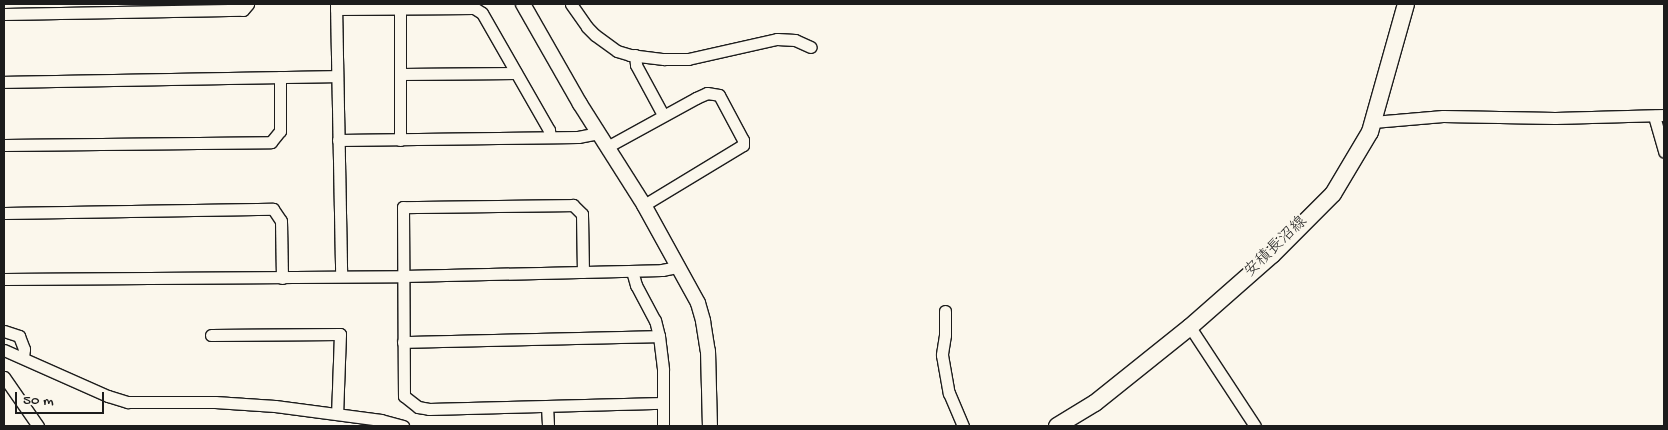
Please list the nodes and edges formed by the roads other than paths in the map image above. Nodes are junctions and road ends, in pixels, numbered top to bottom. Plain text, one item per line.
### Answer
1 (248, 4) edge
2 (523, 4) edge
3 (571, 4) edge
4 (1406, 4) edge
5 (336, 6) edge
6 (400, 6) edge
7 (136, 8) edge
8 (4, 14) edge
9 (811, 47) dead end
10 (635, 56) junction
11 (516, 73) junction
12 (401, 74) junction
13 (337, 76) junction
14 (280, 77) junction
15 (4, 82) edge
16 (1659, 115) edge
17 (663, 116) junction
18 (1373, 122) junction
19 (599, 133) junction
20 (550, 137) junction
21 (338, 140) junction
22 (400, 140) junction
23 (4, 145) edge
24 (607, 147) junction
25 (1664, 152) edge
26 (644, 205) junction
27 (4, 213) edge
28 (678, 267) junction
29 (632, 271) junction
30 (583, 272) junction
31 (341, 276) junction
32 (403, 276) junction
33 (282, 278) junction
34 (4, 280) edge
35 (945, 311) dead end
36 (1190, 327) junction
37 (4, 331) edge
38 (211, 335) dead end
39 (659, 336) junction
40 (403, 342) junction
41 (4, 350) edge
42 (23, 357) junction
43 (4, 377) edge
44 (663, 403) junction
45 (547, 406) junction
46 (338, 414) junction
47 (38, 426) edge
48 (403, 426) edge
49 (548, 426) edge
50 (663, 426) edge
51 (710, 426) edge
52 (963, 426) edge
53 (1057, 426) edge
54 (1255, 426) edge

1 - 7 street
2 - 19 street
3 - 10 street
4 - 18 main road, 安積長沼線
5 - 6 street
5 - 13 street
6 - 11 street
6 - 12 street
7 - 8 street
9 - 10 street
10 - 17 street
11 - 12 street
11 - 20 street
12 - 22 street
13 - 14 street
13 - 21 street
14 - 15 street
14 - 23 street
16 - 18 street
16 - 25 street
17 - 24 street
17 - 26 street
18 - 36 main road, 安積長沼線
19 - 20 street
19 - 24 street
20 - 22 street
21 - 22 street
21 - 31 street
24 - 26 street
26 - 28 street
27 - 33 street
28 - 29 street
28 - 51 street
29 - 30 street
29 - 39 street
30 - 32 street
30 - 32 street
31 - 32 street
31 - 33 street
32 - 40 street
33 - 34 street
35 - 52 street
36 - 53 main road, 安積長沼線
36 - 54 street
37 - 42 street
38 - 46 street
39 - 40 street
39 - 44 street
40 - 45 street
41 - 42 street
42 - 46 street
43 - 47 street
44 - 45 street
44 - 50 street
45 - 49 street
46 - 48 street

